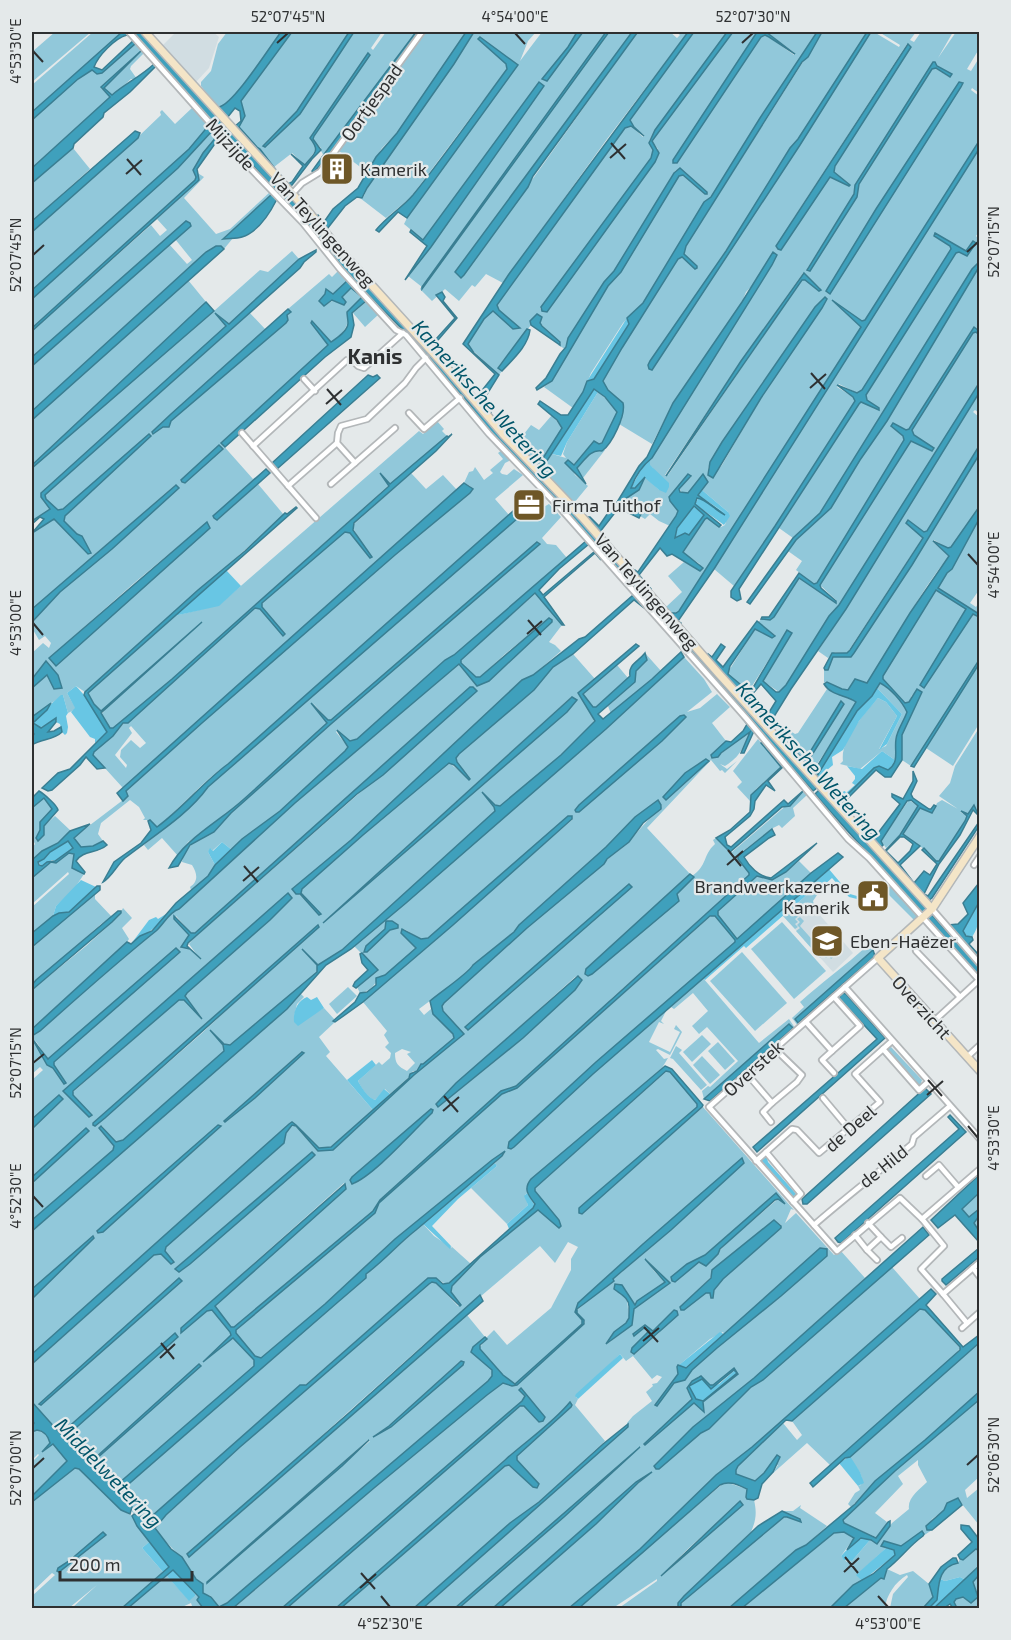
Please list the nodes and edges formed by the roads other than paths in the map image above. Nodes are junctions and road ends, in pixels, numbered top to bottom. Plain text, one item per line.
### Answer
1 (129, 32) edge
2 (144, 32) edge
3 (422, 32) edge
4 (292, 194) junction
5 (397, 314) junction
6 (389, 321) junction
7 (403, 333) junction
8 (426, 358) junction
9 (304, 379) dead end
10 (315, 391) junction
11 (460, 398) junction
12 (409, 413) dead end
13 (395, 428) dead end
14 (242, 433) dead end
15 (337, 443) junction
16 (253, 446) junction
17 (355, 463) junction
18 (331, 484) dead end
19 (288, 486) junction
20 (316, 518) dead end
21 (980, 836) edge
22 (977, 845) edge
23 (980, 856) edge
24 (974, 865) dead end
25 (932, 910) junction
26 (923, 917) junction
27 (916, 951) dead end
28 (878, 958) junction
29 (980, 964) edge
30 (979, 981) edge
31 (845, 987) junction
32 (834, 997) junction
33 (960, 998) junction
34 (934, 1021) junction
35 (806, 1022) junction
36 (892, 1041) junction
37 (980, 1045) edge
38 (775, 1049) junction
39 (883, 1049) junction
40 (832, 1051) junction
41 (967, 1057) junction
42 (980, 1071) edge
43 (834, 1073) dead end
44 (747, 1074) junction
45 (928, 1082) junction
46 (823, 1098) dead end
47 (772, 1104) junction
48 (950, 1106) junction
49 (771, 1122) dead end
50 (849, 1129) junction
51 (980, 1139) edge
52 (766, 1152) junction
53 (756, 1161) junction
54 (980, 1169) edge
55 (926, 1176) dead end
56 (958, 1187) junction
57 (793, 1202) junction
58 (922, 1219) junction
59 (868, 1223) junction
60 (814, 1225) junction
61 (855, 1235) junction
62 (881, 1237) junction
63 (902, 1238) dead end
64 (867, 1250) junction
65 (877, 1260) dead end
66 (980, 1262) edge
67 (973, 1269) junction
68 (980, 1276) edge
69 (943, 1294) junction
70 (980, 1312) edge

1 - 6 street, Mijzijde
2 - 4 street, Van Teylingenweg
3 - 4 street, Oortjespad
4 - 5 street, Van Teylingenweg
5 - 6 street
5 - 25 street, Van Teylingenweg
6 - 7 street, Mijzijde
7 - 8 street, Mijzijde
7 - 10 street
8 - 11 street, Mijzijde
8 - 15 street
9 - 10 street
10 - 16 street
11 - 12 street
11 - 26 street, Mijzijde
13 - 17 street
14 - 16 street
15 - 17 street
15 - 19 street
16 - 19 street
17 - 18 street
19 - 20 street
21 - 22 street, Overstek
22 - 25 street, Overstek
23 - 24 street
25 - 26 street, Overstek
25 - 29 street, Van Teylingenweg
26 - 28 street, Overstek
26 - 30 street, Mijzijde
27 - 33 street
28 - 31 street, Overstek
28 - 34 street, Overzicht
30 - 33 street
31 - 32 street, Overstek
31 - 36 street
32 - 35 street, Overstek
32 - 40 street
33 - 34 street
34 - 41 street, Overzicht
35 - 38 street, Overstek
35 - 40 street
36 - 39 street, de Deel
36 - 45 street
37 - 41 street
38 - 44 street, Overstek
38 - 47 street
39 - 45 street
39 - 50 street, de Deel
40 - 43 street
41 - 42 street, Overzicht
44 - 47 street
44 - 53 street, Overstek
45 - 48 street
46 - 50 street
47 - 49 street
48 - 51 street
48 - 60 street, de Hild
50 - 52 street, de Deel
52 - 53 street, de Deel
52 - 57 street
53 - 57 street, Overstek
54 - 56 street
55 - 56 street
56 - 58 street
57 - 60 street, Overstek
58 - 59 street
58 - 69 street
59 - 61 street
59 - 62 street
60 - 61 street, Overstek
61 - 64 street
62 - 63 street
62 - 64 street
64 - 65 street
66 - 67 street
67 - 68 street
67 - 69 street
69 - 70 street

